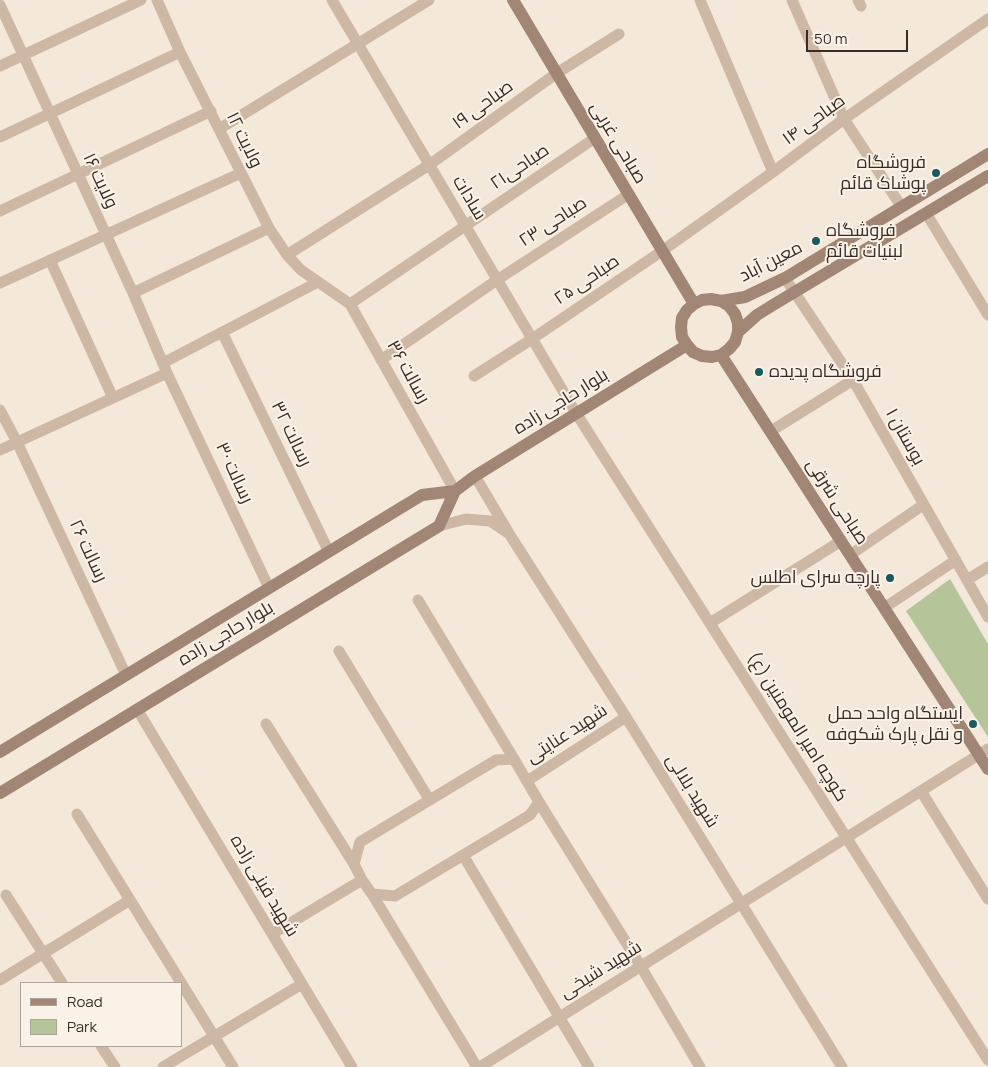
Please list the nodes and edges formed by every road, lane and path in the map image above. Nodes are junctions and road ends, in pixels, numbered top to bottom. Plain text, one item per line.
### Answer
1 (141, 0) edge
2 (157, 0) edge
3 (332, 0) edge
4 (429, 0) edge
5 (513, 0) edge
6 (700, 0) edge
7 (792, 0) edge
8 (0, 4) edge
9 (988, 19) edge
10 (619, 34) dead end
11 (358, 44) junction
12 (180, 52) junction
13 (23, 55) junction
14 (0, 66) edge
15 (557, 74) junction
16 (211, 111) junction
17 (50, 112) junction
18 (844, 119) junction
19 (219, 129) junction
20 (0, 136) edge
21 (595, 138) junction
22 (988, 154) edge
23 (429, 165) junction
24 (772, 172) junction
25 (241, 173) junction
26 (78, 174) junction
27 (988, 176) edge
28 (629, 194) junction
29 (901, 206) junction
30 (0, 211) edge
31 (926, 214) junction
32 (465, 225) junction
33 (268, 228) junction
34 (106, 235) junction
35 (662, 250) junction
36 (287, 255) junction
37 (50, 260) junction
38 (785, 278) junction
39 (497, 280) junction
40 (0, 282) edge
41 (318, 282) junction
42 (133, 293) junction
43 (794, 294) junction
44 (721, 301) junction
45 (350, 304) junction
46 (694, 304) junction
47 (988, 315) edge
48 (222, 332) junction
49 (738, 332) junction
50 (532, 339) junction
51 (686, 345) junction
52 (722, 354) junction
53 (381, 360) junction
54 (165, 368) junction
55 (474, 376) dead end
56 (852, 380) junction
57 (113, 398) junction
58 (0, 410) edge
59 (576, 413) junction
60 (771, 431) junction
61 (18, 442) junction
62 (0, 450) edge
63 (475, 476) junction
64 (455, 491) junction
65 (923, 505) junction
66 (439, 526) junction
67 (510, 535) junction
68 (841, 541) junction
69 (328, 552) junction
70 (850, 555) junction
71 (956, 560) junction
72 (988, 567) edge
73 (967, 580) junction
74 (269, 588) junction
75 (418, 600) dead end
76 (884, 608) junction
77 (988, 617) edge
78 (710, 623) junction
79 (339, 650) dead end
80 (126, 675) junction
81 (137, 709) junction
82 (626, 716) junction
83 (266, 724) dead end
84 (0, 752) edge
85 (983, 752) edge
86 (514, 759) junction
87 (988, 769) edge
88 (527, 780) junction
89 (921, 791) junction
90 (0, 793) edge
91 (429, 799) junction
92 (539, 802) junction
93 (76, 814) dead end
94 (847, 838) junction
95 (463, 855) junction
96 (354, 864) junction
97 (362, 880) junction
98 (372, 894) junction
99 (6, 895) dead end
100 (988, 899) edge
101 (130, 900) junction
102 (741, 904) junction
103 (272, 934) junction
104 (43, 954) junction
105 (640, 966) junction
106 (0, 980) edge
107 (61, 982) edge
108 (181, 982) edge
109 (182, 983) edge
110 (302, 984) junction
111 (559, 1018) junction
112 (215, 1036) junction
113 (102, 1047) edge
114 (988, 1060) edge
115 (115, 1067) edge
116 (164, 1067) edge
117 (233, 1067) edge
118 (352, 1067) edge
119 (478, 1067) edge
120 (588, 1067) edge
121 (700, 1067) edge
122 (842, 1067) edge

1 - 13 street
2 - 12 street, ولایت ۱۲
3 - 11 street, سادات
4 - 11 street
5 - 15 street, صباحی غربی
6 - 24 street
7 - 18 street
8 - 13 street, ولایت ۱۶
9 - 18 street, صباحی ۱۴
10 - 15 street, صباحی ۱۹
11 - 19 street
11 - 23 street, سادات
12 - 16 street, ولایت ۱۲
12 - 17 street
13 - 14 street
13 - 17 street, ولایت ۱۶
15 - 21 street, صباحی غربی
15 - 23 street, صباحی ۱۹
16 - 19 street, ولایت ۱۲
16 - 26 street
17 - 20 street
17 - 26 street, ولایت ۱۶
18 - 24 street, صباحی ۱۴
18 - 29 street
19 - 25 street, ولایت ۱۲
21 - 28 street, صباحی غربی
21 - 32 street, صباحی۲۱
22 - 29 street, معین آباد
23 - 32 street, سادات
23 - 36 street, صباحی ۱۹
24 - 35 street, صباحی ۱۴
25 - 33 street, ولایت ۱۲
25 - 34 street
26 - 30 street
26 - 34 street, ولایت ۱۶
27 - 31 street, معین آباد
28 - 35 street, صباحی غربی
28 - 39 street, صباحی ۲۳
29 - 38 street, معین آباد
31 - 43 street, معین آباد
31 - 47 street
32 - 39 street, سادات
32 - 45 street, صباحی۲۱
33 - 36 street, ولایت ۱۲
33 - 42 street
34 - 37 street
34 - 42 street, ولایت ۱۶
35 - 46 street, صباحی غربی
35 - 50 street, صباحی ۲۵
36 - 41 street, ولایت ۱۲
37 - 40 street
37 - 57 street
38 - 43 street, بوستان ۱
38 - 44 street, معین آباد
39 - 50 street, سادات
39 - 53 street, صباحی ۲۳
41 - 45 street, رسالت ۳۶
41 - 48 street
42 - 54 street, ولایت ۱۶
43 - 49 street, معین آباد
43 - 56 street, بوستان ۱
44 - 46 street
44 - 49 street
45 - 53 street, رسالت ۳۶
46 - 51 street
48 - 54 street
48 - 69 street, رسالت ۳۲
49 - 52 street
50 - 55 street, صباحی ۲۵
50 - 59 street, سادات
51 - 52 street
51 - 59 street, بلوار حاجی زاده
52 - 60 street, صباحی شرقی
53 - 64 street, رسالت ۳۶
54 - 57 street
54 - 74 street, رسالت ۳۰
56 - 60 street
56 - 65 street, بوستان ۱
57 - 61 street
58 - 61 street, رسالت ۲۶
59 - 63 street, بلوار حاجی زاده
59 - 78 street, کوچه امیر المومنین (ع)
60 - 68 street, صباحی شرقی
61 - 62 street
61 - 80 street, رسالت ۲۶
63 - 64 street, بلوار حاجی زاده
63 - 67 street, شهید بلالی
64 - 66 street, بلوار حاجی زاده
64 - 69 street, بلوار حاجی زاده
65 - 70 street
65 - 71 street, بوستان ۱
66 - 67 street
66 - 81 street, بلوار حاجی زاده
67 - 82 street, شهید بلالی
68 - 70 street, صباحی شرقی
68 - 78 street
69 - 74 street, بلوار حاجی زاده
70 - 76 street, صباحی شرقی
71 - 73 street, بوستان ۱
71 - 76 street
72 - 73 street
73 - 77 street, بوستان ۱
74 - 80 street, بلوار حاجی زاده
75 - 86 street
76 - 85 street, صباحی شرقی
78 - 94 street, کوچه امیر المومنین (ع)
79 - 91 street
80 - 84 street, بلوار حاجی زاده
81 - 90 street, بلوار حاجی زاده
81 - 103 street, شهید فینی زاده
82 - 88 street, شهید عنایتی
82 - 102 street, شهید بلالی
83 - 96 street
85 - 87 street, صباحی شرقی
85 - 89 street, شهید شیخی
86 - 88 street
86 - 91 street
88 - 92 street
89 - 94 street, شهید شیخی
89 - 100 street
91 - 96 street
92 - 95 street
92 - 105 street
93 - 101 street
94 - 102 street, شهید شیخی
94 - 114 street, کوچه امیر المومنین (ع)
95 - 98 street
95 - 111 street
96 - 97 street
97 - 98 street
97 - 103 street
98 - 119 street
99 - 104 street
101 - 104 street
101 - 108 street
102 - 105 street, شهید شیخی
102 - 122 street, شهید بلالی
103 - 110 street, شهید فینی زاده
104 - 106 street
104 - 107 street
105 - 111 street, شهید شیخی
105 - 121 street
109 - 112 street
110 - 112 street
110 - 118 street, شهید فینی زاده
111 - 119 street, شهید شیخی
111 - 120 street
112 - 116 street
112 - 117 street
113 - 115 street

